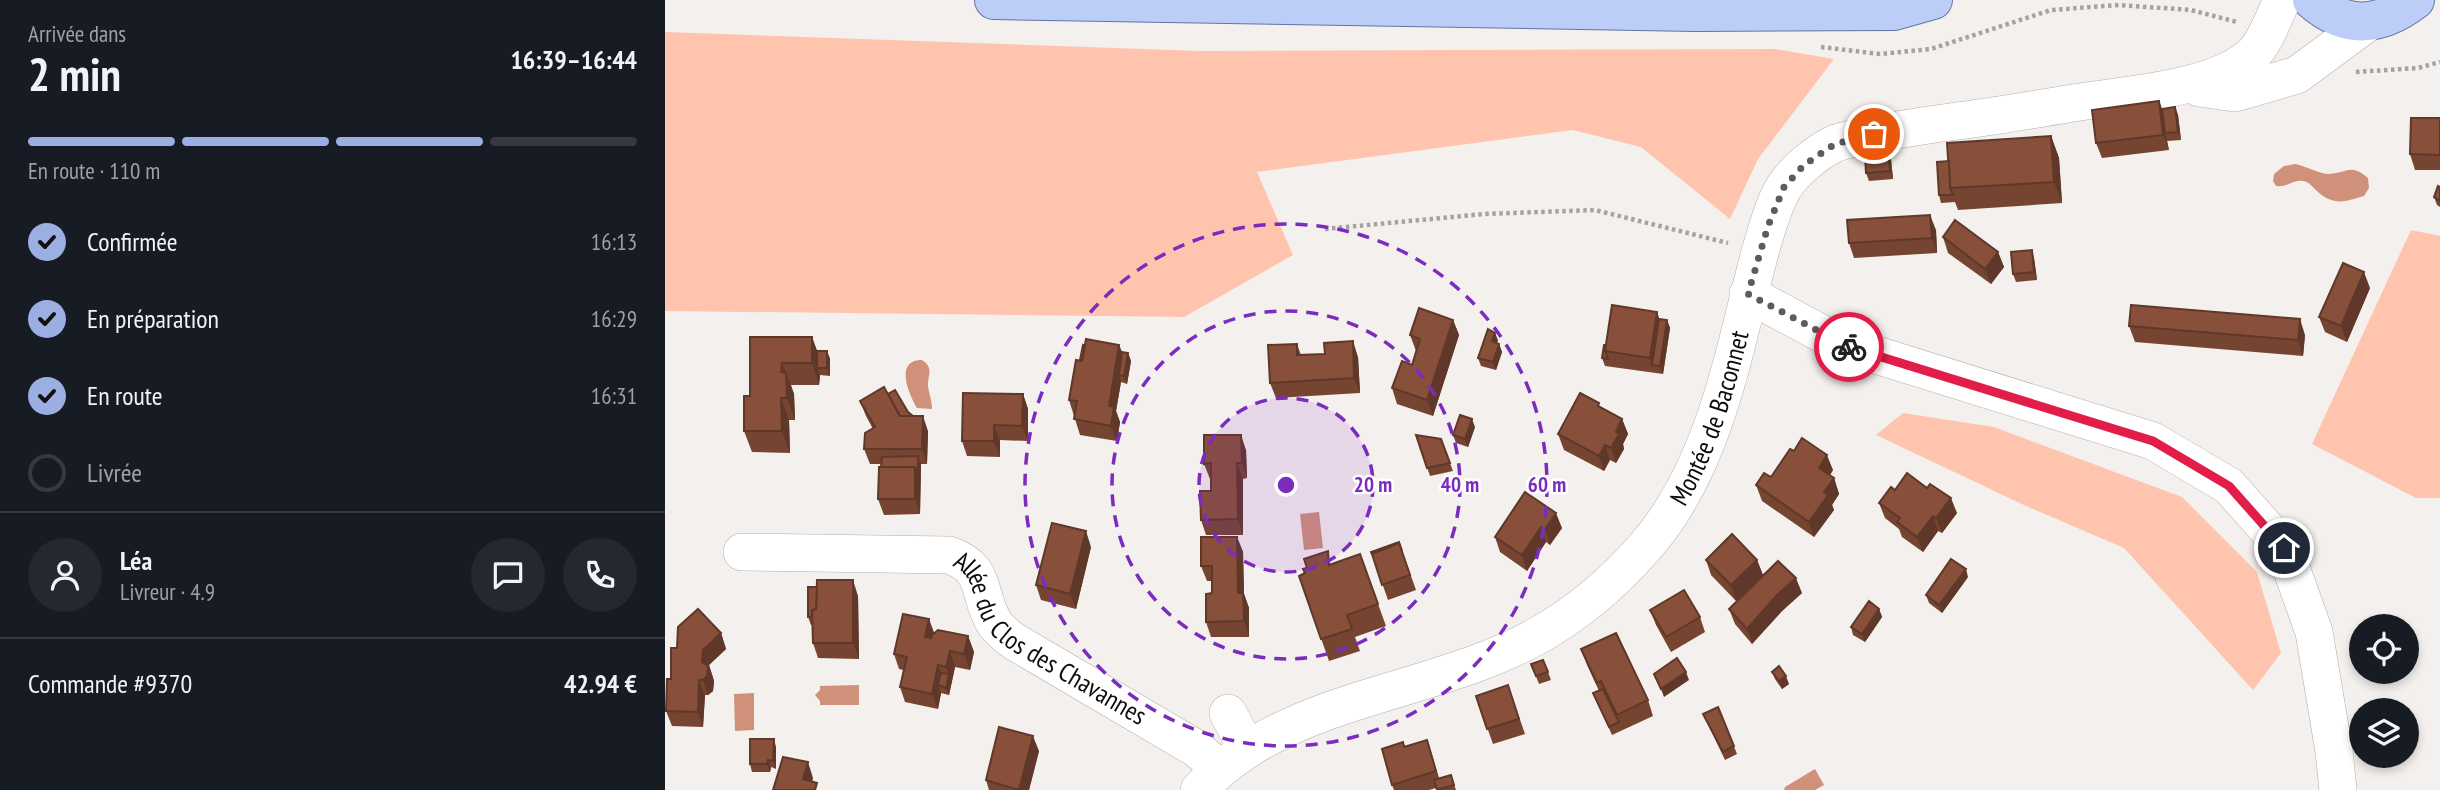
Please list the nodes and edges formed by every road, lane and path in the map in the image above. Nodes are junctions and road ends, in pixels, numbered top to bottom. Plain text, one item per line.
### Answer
1 (994, 0) edge
2 (1933, 0) edge
3 (2282, 0) edge
4 (2312, 0) edge
5 (2415, 0) edge
6 (2370, 21) junction
7 (2265, 36) junction
8 (1818, 46) dead end
9 (2440, 62) edge
10 (2313, 63) junction
11 (2181, 86) junction
12 (1325, 229) dead end
13 (1761, 251) junction
14 (1748, 294) junction
15 (742, 552) dead end
16 (1228, 713) dead end
17 (1222, 769) edge
18 (2338, 790) edge

1 - 2 main road
3 - 7 street, Montée de Baconnet
4 - 6 main road
5 - 6 main road
6 - 10 street, Montée de Baconnet
7 - 8 path
7 - 11 street, Montée de Baconnet
9 - 10 path
10 - 11 street, Montée de Baconnet
11 - 13 street, Montée de Baconnet
12 - 13 path
13 - 14 street, Montée de Baconnet
14 - 17 street, Montée de Baconnet
14 - 18 street
15 - 17 street, Allée du Clos des Chavannes
16 - 17 street

